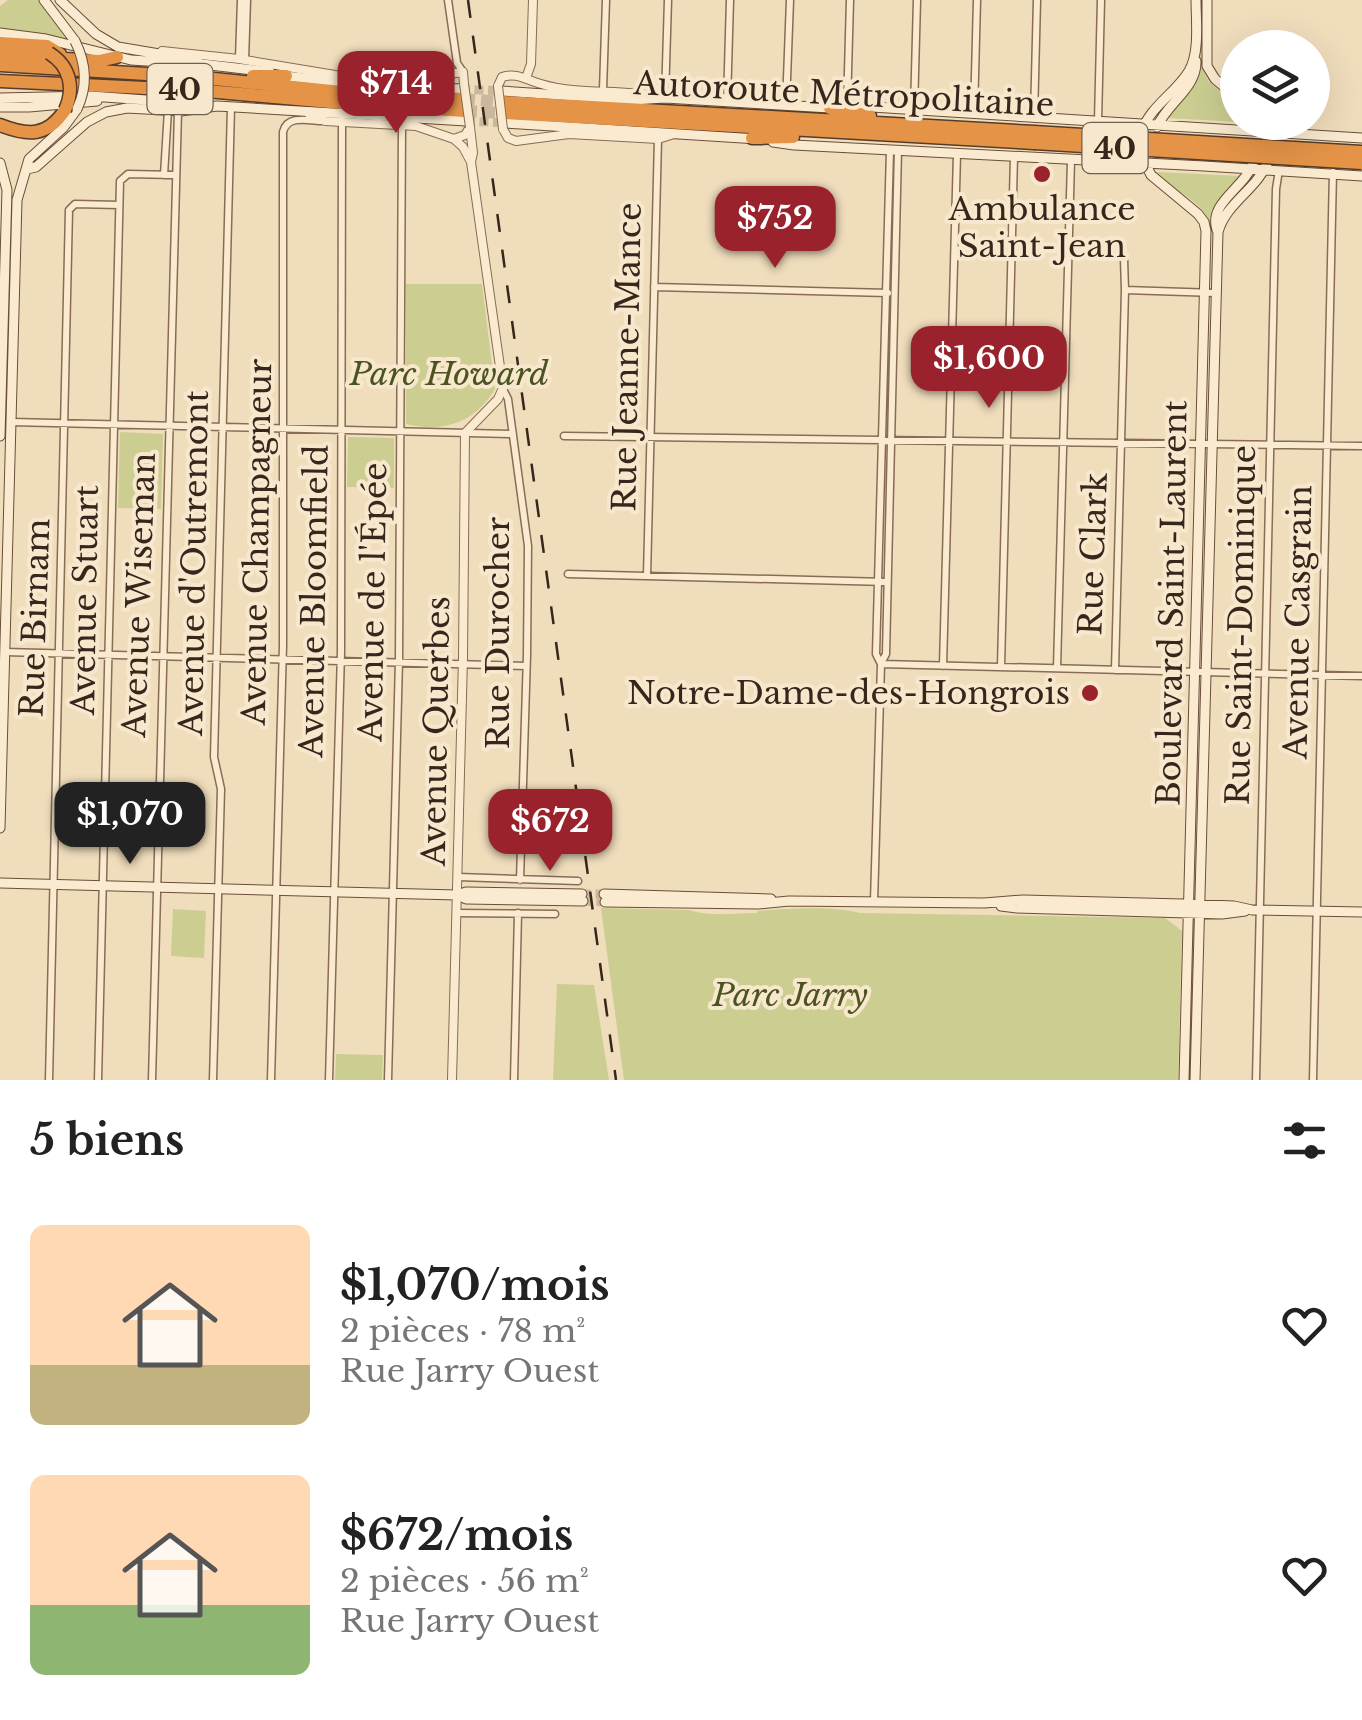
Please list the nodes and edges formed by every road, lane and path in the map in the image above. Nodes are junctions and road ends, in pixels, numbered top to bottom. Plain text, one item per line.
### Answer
1 (44, 0) edge
2 (244, 0) edge
3 (448, 0) edge
4 (533, 0) edge
5 (606, 0) edge
6 (668, 0) edge
7 (730, 0) edge
8 (790, 0) edge
9 (850, 0) edge
10 (916, 0) edge
11 (976, 0) edge
12 (1037, 0) edge
13 (1101, 0) edge
14 (1196, 0) edge
15 (1206, 0) edge
16 (64, 1) edge
17 (0, 33) edge
18 (1196, 43) junction
19 (0, 44) edge
20 (145, 52) junction
21 (0, 55) edge
22 (117, 57) junction
23 (242, 60) junction
24 (0, 65) edge
25 (199, 70) junction
26 (463, 72) junction
27 (286, 76) joint
28 (526, 78) junction
29 (0, 80) edge
30 (1220, 83) edge
31 (603, 90) junction
32 (0, 98) edge
33 (665, 98) junction
34 (118, 99) junction
35 (727, 102) junction
36 (465, 105) junction
37 (786, 105) junction
38 (217, 106) junction
39 (0, 107) edge
40 (231, 107) junction
41 (503, 107) junction
42 (847, 107) junction
43 (830, 108) junction
44 (71, 109) junction
45 (173, 110) junction
46 (914, 110) junction
47 (301, 111) junction
48 (974, 114) junction
49 (325, 121) junction
50 (1098, 121) junction
51 (342, 122) junction
52 (0, 125) edge
53 (402, 125) junction
54 (922, 126) junction
55 (1143, 129) junction
56 (1156, 130) junction
57 (1034, 131) junction
58 (1220, 131) edge
59 (676, 133) junction
60 (886, 135) junction
61 (752, 138) junction
62 (1362, 138) edge
63 (454, 139) junction
64 (658, 139) junction
65 (1330, 140) edge
66 (894, 150) junction
67 (1362, 152) edge
68 (957, 154) junction
69 (1014, 156) junction
70 (1072, 158) junction
71 (1142, 158) junction
72 (471, 162) junction
73 (0, 163) edge
74 (1362, 163) edge
75 (1252, 165) junction
76 (1267, 165) junction
77 (28, 169) junction
78 (1279, 170) junction
79 (1333, 170) junction
80 (164, 174) junction
81 (176, 175) junction
82 (1362, 176) edge
83 (0, 196) edge
84 (120, 205) junction
85 (5, 210) junction
86 (1218, 232) junction
87 (1124, 259) dead end
88 (654, 287) junction
89 (1125, 290) junction
90 (1210, 292) junction
91 (890, 293) junction
92 (501, 393) junction
93 (12, 422) junction
94 (65, 423) junction
95 (114, 424) junction
96 (169, 426) junction
97 (222, 427) junction
98 (284, 428) junction
99 (342, 430) junction
100 (400, 431) junction
101 (465, 433) junction
102 (513, 434) junction
103 (0, 436) edge
104 (564, 436) dead end
105 (650, 437) junction
106 (882, 439) junction
107 (891, 439) junction
108 (950, 440) junction
109 (1007, 440) junction
110 (1064, 441) junction
111 (1121, 442) junction
112 (1200, 442) junction
113 (1212, 442) junction
114 (1270, 444) junction
115 (1327, 445) junction
116 (1362, 446) edge
117 (568, 574) dead end
118 (647, 576) junction
119 (878, 582) junction
120 (888, 582) junction
121 (5, 652) junction
122 (59, 654) junction
123 (108, 655) junction
124 (162, 656) junction
125 (216, 658) junction
126 (282, 659) junction
127 (340, 660) junction
128 (399, 662) junction
129 (463, 664) junction
130 (880, 664) junction
131 (526, 666) junction
132 (944, 666) junction
133 (1001, 667) junction
134 (1057, 668) junction
135 (1115, 670) junction
136 (1200, 672) junction
137 (1266, 674) junction
138 (1322, 675) junction
139 (1362, 676) edge
140 (0, 828) edge
141 (458, 877) junction
142 (520, 880) junction
143 (578, 882) tunnel mouth
144 (0, 883) edge
145 (53, 884) junction
146 (102, 886) junction
147 (156, 887) junction
148 (218, 889) junction
149 (276, 890) junction
150 (334, 892) junction
151 (393, 894) junction
152 (457, 895) junction
153 (582, 898) tunnel mouth
154 (604, 898) tunnel mouth
155 (874, 902) junction
156 (1194, 909) junction
157 (1256, 910) junction
158 (456, 912) junction
159 (1316, 912) junction
160 (1362, 912) edge
161 (518, 913) junction
162 (555, 914) dead end
163 (49, 1080) edge
164 (98, 1080) edge
165 (152, 1080) edge
166 (213, 1080) edge
167 (271, 1080) edge
168 (329, 1080) edge
169 (388, 1080) edge
170 (452, 1080) edge
171 (514, 1080) edge
172 (1184, 1080) edge
173 (1195, 1080) edge
174 (1256, 1080) edge
175 (1313, 1080) edge

1 - 44 main road, bridge
2 - 23 street
3 - 26 street
4 - 28 street
5 - 31 street
6 - 33 street
7 - 35 street
8 - 37 street
9 - 42 street
10 - 46 street
11 - 48 street
12 - 57 street
13 - 50 street
14 - 18 main road
15 - 30 main road
16 - 20 main road
17 - 22 main road
18 - 55 main road
18 - 56 main road
19 - 44 highway, bridge
20 - 23 street
20 - 25 main road
21 - 22 highway
22 - 25 main road
23 - 26 street
24 - 25 highway, 40
25 - 27 highway
25 - 36 highway, 40
26 - 36 street
27 - 36 main road
28 - 31 street
28 - 41 street
29 - 36 highway, 40
31 - 33 street
32 - 34 main road
33 - 35 main road
33 - 41 main road
34 - 38 main road
34 - 39 main road
35 - 37 main road
36 - 47 main road
36 - 63 street
36 - 72 street
37 - 43 main road
38 - 40 main road
38 - 45 main road
40 - 47 main road
40 - 97 street, Avenue d'Outremont
41 - 54 highway, Autoroute Métropolitaine / 40
41 - 59 main road
41 - 60 highway, Autoroute Métropolitaine / 40
41 - 64 street
42 - 43 main road
42 - 46 main road
43 - 54 highway
44 - 52 highway
44 - 77 main road
45 - 77 main road
45 - 80 street
45 - 81 street, Avenue Wiseman
46 - 48 main road
47 - 49 street
48 - 57 main road
49 - 51 street
49 - 98 street, Avenue Champagneur
50 - 55 main road
50 - 57 main road
51 - 53 street
51 - 99 street, Avenue Bloomfield
53 - 63 street
53 - 100 street, Avenue de l'Épée
54 - 57 highway, Autoroute Métropolitaine / 40
55 - 56 main road
56 - 58 main road
57 - 60 highway, Autoroute Métropolitaine / 40
57 - 67 highway, Autoroute Métropolitaine / 40, bridge
57 - 74 highway, Autoroute Métropolitaine / 40, bridge
59 - 61 main road
59 - 64 street
60 - 61 highway
61 - 66 main road
62 - 65 main road
63 - 72 street
64 - 88 street, Rue Jeanne-Mance
66 - 68 main road
66 - 91 street
68 - 69 main road
68 - 108 street
69 - 70 main road
69 - 109 street
70 - 71 main road
70 - 110 street
71 - 75 main road
71 - 90 main road, Boulevard Saint-Laurent
72 - 92 street
73 - 85 main road
75 - 76 main road
75 - 86 main road
76 - 78 main road
76 - 86 main road
77 - 93 main road
78 - 79 main road
78 - 114 street, Rue Saint-Dominique
79 - 82 main road
79 - 115 street, Avenue Casgrain
80 - 81 street
80 - 84 street
81 - 96 street, Avenue Wiseman
83 - 85 main road
84 - 94 street, Rue Birnam
84 - 95 street, Avenue Stuart
85 - 103 main road
86 - 90 main road, Boulevard Saint-Laurent
87 - 89 street, Rue Clark
88 - 91 street
88 - 105 street, Rue Jeanne-Mance
89 - 90 street
89 - 111 street, Rue Clark
90 - 112 main road, Boulevard Saint-Laurent
90 - 113 main road, Boulevard Saint-Laurent
91 - 106 street
91 - 107 street
92 - 101 street
92 - 102 street, Rue Durocher
93 - 94 street
93 - 121 main road
94 - 95 street
94 - 122 street, Rue Birnam
95 - 96 street
95 - 123 street, Avenue Stuart
96 - 97 street
96 - 124 street, Avenue Wiseman
97 - 98 street
97 - 125 street, Avenue d'Outremont
98 - 99 street
98 - 126 street, Avenue Champagneur
99 - 100 street
99 - 127 street, Avenue Bloomfield
100 - 101 street
100 - 128 street, Avenue de l'Épée
101 - 102 street
101 - 129 street, Avenue Querbes
102 - 131 street, Rue Durocher
104 - 105 street
105 - 106 street
105 - 118 street, Rue Jeanne-Mance
106 - 107 street
106 - 119 street
107 - 108 street
107 - 120 street
108 - 109 street
108 - 132 street
109 - 110 street
109 - 133 street
110 - 111 street
110 - 134 street
111 - 112 street
111 - 135 street, Rue Clark
112 - 113 street
112 - 136 main road, Boulevard Saint-Laurent
113 - 114 street
113 - 136 main road, Boulevard Saint-Laurent
114 - 115 street
114 - 137 street, Rue Saint-Dominique
115 - 116 street
115 - 138 street, Avenue Casgrain
117 - 118 street
118 - 119 street
119 - 120 street
119 - 130 street
120 - 130 street
121 - 122 street
121 - 140 main road
122 - 123 street
122 - 145 street, Rue Birnam
123 - 124 street
123 - 146 street, Avenue Stuart
124 - 125 street
124 - 147 street, Avenue Wiseman
125 - 126 street
125 - 148 street, Avenue d'Outremont
126 - 127 street
126 - 149 street, Avenue Champagneur
127 - 128 street
127 - 150 street, Avenue Bloomfield
128 - 129 street
128 - 151 street, Avenue de l'Épée
129 - 131 street
129 - 141 street, Avenue Querbes
130 - 132 street
130 - 155 street
131 - 142 street, Rue Durocher
132 - 133 street
133 - 134 street
134 - 135 street
135 - 136 street
136 - 137 street
136 - 156 main road, Boulevard Saint-Laurent
137 - 138 street
137 - 157 street, Rue Saint-Dominique
138 - 139 street
138 - 159 street, Avenue Casgrain
141 - 142 street
141 - 152 street, Avenue Querbes
142 - 143 street
144 - 145 main road
145 - 146 main road
145 - 163 street, Rue Birnam
146 - 147 main road
146 - 164 street, Avenue Stuart
147 - 148 main road
147 - 165 street, Avenue Wiseman
148 - 149 main road
148 - 166 street, Avenue d'Outremont
149 - 150 main road
149 - 167 street, Avenue Champagneur
150 - 151 main road
150 - 168 street, Avenue Bloomfield
151 - 152 main road
151 - 169 street, Avenue de l'Épée
152 - 153 main road
152 - 158 street, Avenue Querbes
154 - 155 main road
155 - 156 main road
156 - 157 main road
156 - 172 main road, Boulevard Saint-Laurent
156 - 173 main road, Boulevard Saint-Laurent
157 - 159 main road
157 - 174 street, Rue Saint-Dominique
158 - 161 street
158 - 170 street, Avenue Querbes
159 - 160 main road
159 - 175 street, Avenue Casgrain
161 - 162 street
161 - 171 street

